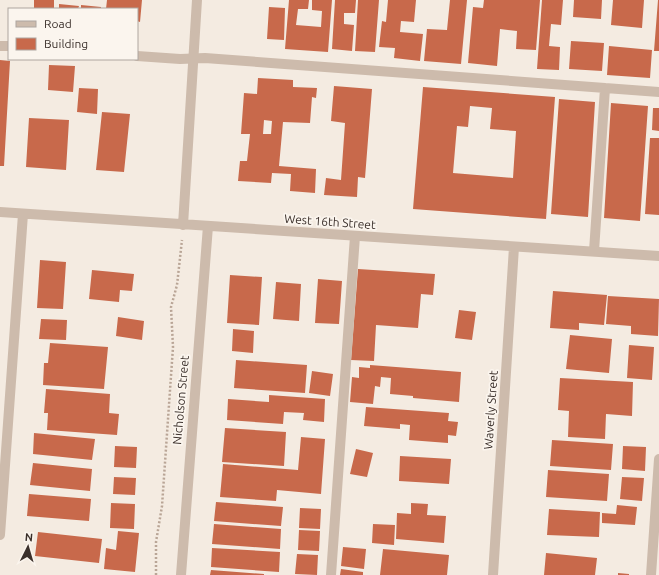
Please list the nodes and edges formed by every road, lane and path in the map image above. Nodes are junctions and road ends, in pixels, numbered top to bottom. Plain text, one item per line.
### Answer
1 (197, 0) edge
2 (138, 56) edge
3 (194, 58) junction
4 (605, 88) junction
5 (659, 92) edge
6 (0, 212) edge
7 (22, 214) junction
8 (183, 224) junction
9 (208, 226) junction
10 (354, 236) junction
11 (514, 247) junction
12 (594, 251) junction
13 (659, 256) edge
14 (659, 459) edge
15 (0, 534) edge
16 (156, 575) edge
17 (181, 575) edge
18 (332, 575) edge
19 (493, 575) edge
20 (651, 575) edge

1 - 3 street
2 - 3 street
3 - 4 street
3 - 8 street
4 - 5 street
4 - 12 street
6 - 7 street, West 16th Street
7 - 8 street, West 16th Street
7 - 15 street
8 - 9 street, West 16th Street
8 - 16 path
9 - 10 street, West 16th Street
9 - 17 street, Nicholson Street
10 - 11 street, West 16th Street
10 - 18 street
11 - 12 street, West 16th Street
11 - 19 street, Waverly Street
12 - 13 street, West 16th Street
14 - 20 street

